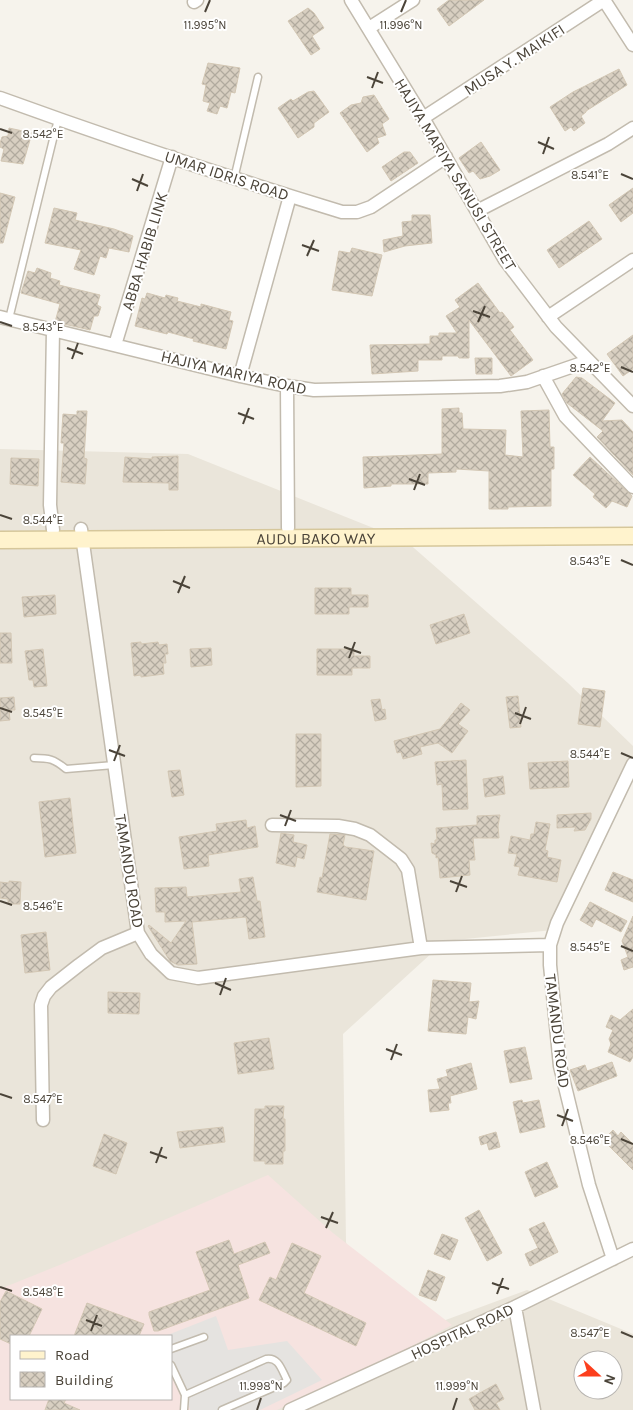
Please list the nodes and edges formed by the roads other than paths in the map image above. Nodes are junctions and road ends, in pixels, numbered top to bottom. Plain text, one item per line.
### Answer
1 (351, 0) edge
2 (413, 0) edge
3 (604, 0) edge
4 (368, 28) junction
5 (633, 46) edge
6 (258, 76) dead end
7 (0, 98) edge
8 (423, 118) junction
9 (58, 119) junction
10 (633, 128) edge
11 (172, 157) junction
12 (446, 158) junction
13 (234, 179) junction
14 (290, 196) junction
15 (477, 211) junction
16 (633, 260) edge
17 (548, 316) junction
18 (4, 318) edge
19 (53, 330) junction
20 (116, 345) junction
21 (588, 361) junction
22 (240, 376) junction
23 (543, 376) junction
24 (287, 386) junction
25 (632, 404) edge
26 (633, 487) edge
27 (633, 526) edge
28 (288, 528) junction
29 (0, 529) edge
30 (53, 530) junction
31 (81, 535) junction
32 (633, 536) edge
33 (0, 540) edge
34 (34, 758) dead end
35 (633, 764) edge
36 (114, 765) junction
37 (272, 825) dead end
38 (138, 934) junction
39 (550, 946) junction
40 (421, 948) junction
41 (43, 1120) dead end
42 (633, 1249) edge
43 (613, 1259) junction
44 (516, 1307) junction
45 (204, 1336) dead end
46 (172, 1350) edge
47 (172, 1367) edge
48 (185, 1395) junction
49 (184, 1410) edge
50 (222, 1410) edge
51 (290, 1410) edge
52 (534, 1410) edge

1 - 4 street, HAJIYA MARIYA SANUSI STREET
2 - 4 street
3 - 5 street, MUSA Y. MAIKIFI
3 - 8 street, MUSA Y. MAIKIFI
4 - 8 street, HAJIYA MARIYA SANUSI STREET
6 - 13 lane
7 - 9 street, UMAR IDRIS ROAD
8 - 12 street, HAJIYA MARIYA SANUSI STREET
9 - 11 street, UMAR IDRIS ROAD
9 - 18 lane
10 - 15 street
11 - 13 street, UMAR IDRIS ROAD
11 - 20 street, ABBA HABIB LINK
12 - 14 street, UMAR IDRIS ROAD
12 - 15 street, HAJIYA MARIYA SANUSI STREET
13 - 14 street, UMAR IDRIS ROAD
14 - 22 street
15 - 17 street, HAJIYA MARIYA SANUSI STREET
16 - 17 street
17 - 21 street, HAJIYA MARIYA SANUSI STREET
18 - 19 street, HAJIYA MARIYA ROAD
19 - 20 street, HAJIYA MARIYA ROAD
19 - 30 street
20 - 22 street, HAJIYA MARIYA ROAD
21 - 23 street, HAJIYA MARIYA ROAD
21 - 25 street, HAJIYA MARIYA SANUSI STREET
22 - 24 street, HAJIYA MARIYA ROAD
23 - 24 street, HAJIYA MARIYA ROAD
23 - 26 street
24 - 28 street
27 - 28 main road, AUDU BAKO WAY
28 - 31 main road, AUDU BAKO WAY
29 - 30 main road, AUDU BAKO WAY
30 - 31 main road, AUDU BAKO WAY
31 - 32 main road, AUDU BAKO WAY
31 - 33 main road, AUDU BAKO WAY
31 - 36 street, TAMANDU ROAD
34 - 36 lane
35 - 39 street, TAMANDU ROAD
36 - 38 street, TAMANDU ROAD
37 - 40 street
38 - 40 street, TAMANDU ROAD
38 - 41 street
39 - 40 street, TAMANDU ROAD
39 - 43 street, TAMANDU ROAD
42 - 43 street, HOSPITAL ROAD
43 - 44 street, HOSPITAL ROAD
44 - 51 street, HOSPITAL ROAD
44 - 52 street
45 - 46 lane
47 - 48 lane
48 - 49 lane
48 - 50 lane

